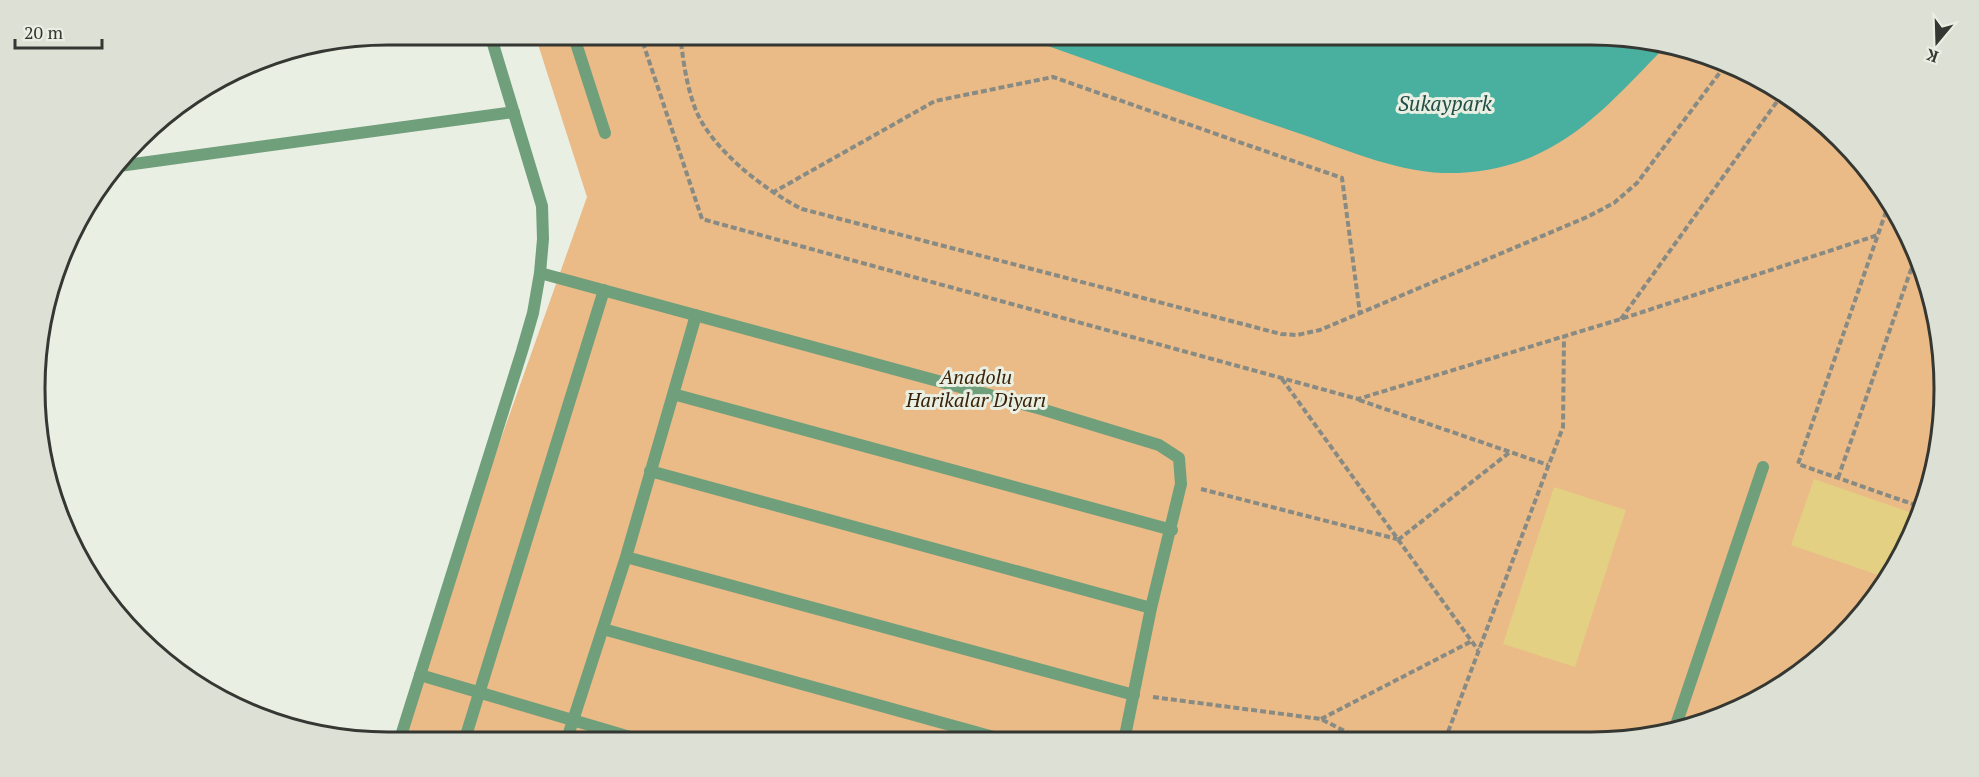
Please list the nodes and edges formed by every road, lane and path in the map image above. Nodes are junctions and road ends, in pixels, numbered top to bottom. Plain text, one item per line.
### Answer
1 (493, 45) edge
2 (577, 45) edge
3 (644, 45) edge
4 (682, 45) edge
5 (1723, 71) edge
6 (1778, 101) edge
7 (514, 112) junction
8 (605, 133) dead end
9 (128, 165) edge
10 (772, 193) junction
11 (1886, 214) edge
12 (1878, 235) junction
13 (1912, 267) edge
14 (540, 273) junction
15 (603, 290) junction
16 (1360, 314) junction
17 (696, 315) junction
18 (1621, 319) junction
19 (1564, 337) junction
20 (1282, 378) junction
21 (673, 394) junction
22 (1358, 399) junction
23 (1510, 452) junction
24 (1548, 465) junction
25 (1763, 467) dead end
26 (650, 471) junction
27 (1838, 478) junction
28 (1181, 484) junction
29 (1914, 505) edge
30 (1172, 530) junction
31 (1398, 540) junction
32 (626, 556) junction
33 (1151, 608) junction
34 (603, 629) junction
35 (1472, 641) junction
36 (1478, 651) junction
37 (420, 675) junction
38 (479, 692) junction
39 (1134, 695) junction
40 (1321, 719) junction
41 (573, 720) junction
42 (1678, 720) edge
43 (402, 732) edge
44 (467, 732) edge
45 (569, 732) edge
46 (613, 732) edge
47 (975, 732) edge
48 (1126, 732) edge
49 (1346, 732) edge
50 (1448, 732) edge

1 - 7 street
2 - 8 street
3 - 20 path
4 - 10 path
5 - 16 path
6 - 18 path
7 - 9 street
7 - 14 street
10 - 16 path
10 - 16 path
11 - 12 path
12 - 18 path
12 - 27 path
13 - 27 path
14 - 15 street
14 - 37 street
15 - 17 street
15 - 38 street
17 - 21 street
17 - 28 street
18 - 19 path
19 - 22 path
19 - 24 path
20 - 22 path
20 - 31 path
21 - 26 street
21 - 30 street
22 - 23 path
23 - 24 path
23 - 31 path
24 - 36 path
25 - 42 street
26 - 32 street
26 - 33 street
27 - 29 path
28 - 30 street
28 - 31 path
30 - 33 street
31 - 35 path
32 - 34 street
32 - 39 street
33 - 39 street
34 - 41 street
34 - 47 street
35 - 36 path
35 - 40 path
36 - 50 path
37 - 38 street
37 - 43 street
38 - 41 street
38 - 44 street
39 - 40 path
39 - 48 street
40 - 49 path
41 - 45 street
41 - 46 street

